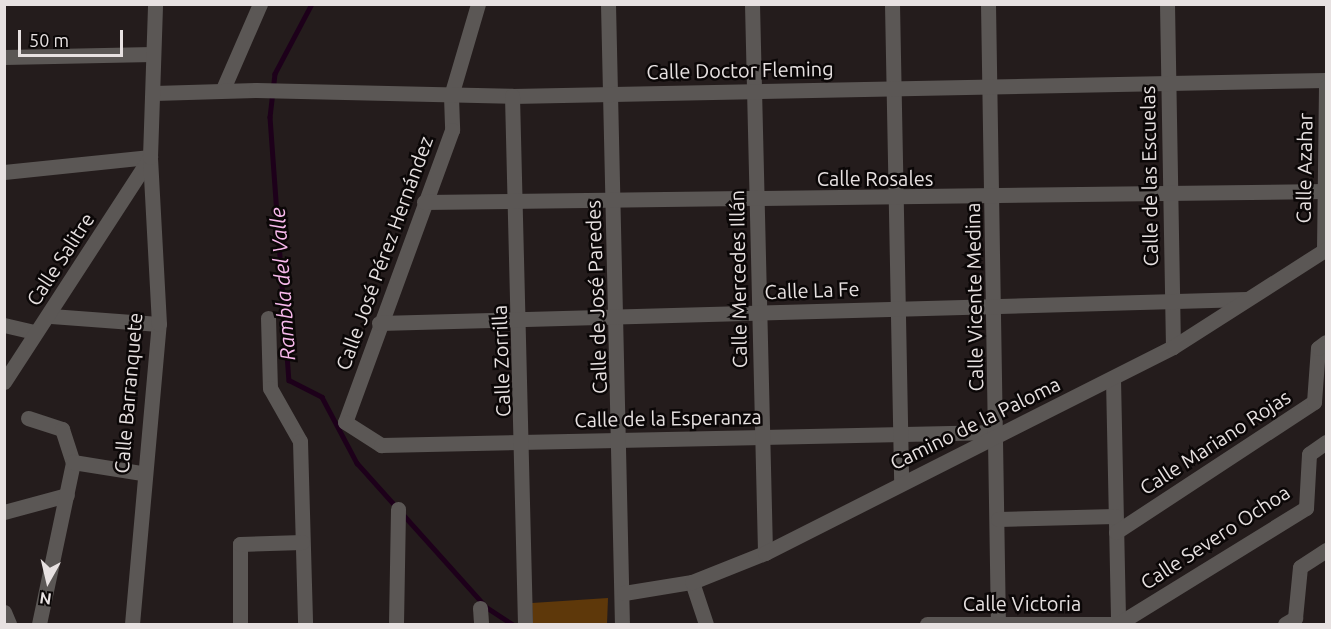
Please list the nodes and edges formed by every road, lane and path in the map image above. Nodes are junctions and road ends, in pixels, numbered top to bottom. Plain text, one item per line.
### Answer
1 (155, 4) edge
2 (260, 4) edge
3 (478, 4) edge
4 (608, 4) edge
5 (752, 4) edge
6 (892, 4) edge
7 (988, 4) edge
8 (1167, 4) edge
9 (153, 54) junction
10 (4, 57) edge
11 (1326, 80) edge
12 (1169, 83) junction
13 (990, 86) junction
14 (1326, 87) edge
15 (893, 88) junction
16 (223, 90) junction
17 (754, 90) junction
18 (154, 93) junction
19 (610, 93) junction
20 (451, 96) junction
21 (512, 96) junction
22 (150, 157) junction
23 (4, 172) edge
24 (1326, 191) edge
25 (1171, 197) junction
26 (992, 198) junction
27 (896, 199) junction
28 (757, 200) junction
29 (518, 201) junction
30 (614, 201) junction
31 (424, 202) junction
32 (1325, 250) edge
33 (1247, 299) junction
34 (1172, 301) junction
35 (995, 306) junction
36 (898, 309) junction
37 (759, 312) junction
38 (51, 316) junction
39 (618, 316) junction
40 (268, 318) dead end
41 (520, 319) junction
42 (379, 323) junction
43 (159, 324) junction
44 (4, 325) edge
45 (35, 332) junction
46 (1326, 342) edge
47 (1173, 347) junction
48 (1113, 379) junction
49 (4, 382) edge
50 (28, 418) dead end
51 (345, 422) joint
52 (900, 432) junction
53 (998, 432) junction
54 (762, 436) junction
55 (524, 441) junction
56 (621, 441) junction
57 (1326, 442) edge
58 (73, 462) junction
59 (142, 473) junction
60 (901, 483) junction
61 (66, 495) junction
62 (398, 509) dead end
63 (4, 512) edge
64 (1115, 516) junction
65 (998, 519) junction
66 (1116, 532) junction
67 (302, 542) junction
68 (1326, 550) edge
69 (765, 553) junction
70 (692, 582) junction
71 (624, 593) junction
72 (480, 608) dead end
73 (4, 612) edge
74 (9, 624) edge
75 (39, 624) edge
76 (132, 624) edge
77 (240, 624) edge
78 (305, 624) edge
79 (396, 624) edge
80 (481, 624) edge
81 (525, 624) edge
82 (621, 624) edge
83 (706, 624) edge
84 (927, 624) edge
85 (998, 624) edge
86 (1118, 624) edge
87 (1285, 624) edge

1 - 9 street, Calle Barranquete
2 - 16 street
3 - 20 street, Calle José Pérez Hernández
4 - 19 street, Calle de José Paredes
5 - 17 street, Calle Mercedes Illán
6 - 15 street
7 - 13 street, Calle Vicente Medina
8 - 12 street, Calle de las Escuelas
9 - 10 street
9 - 18 street, Calle Barranquete
11 - 12 street, Calle Doctor Fleming
12 - 13 street, Calle Doctor Fleming
12 - 25 street, Calle de las Escuelas
13 - 15 street, Calle Doctor Fleming
13 - 26 street, Calle Vicente Medina
14 - 24 street, Calle Azahar
15 - 17 street, Calle Doctor Fleming
15 - 27 street
16 - 18 street, Calle Doctor Fleming
16 - 20 street, Calle Doctor Fleming
17 - 19 street, Calle Doctor Fleming
17 - 28 street, Calle Mercedes Illán
18 - 22 street, Calle Barranquete
19 - 21 street, Calle Doctor Fleming
19 - 30 street, Calle de José Paredes
20 - 21 street, Calle Doctor Fleming
20 - 31 street, Calle José Pérez Hernández
21 - 29 street, Calle Zorrilla
22 - 23 street
22 - 38 street, Calle Salitre
22 - 43 street, Calle Barranquete
24 - 25 street, Calle Rosales
24 - 32 street, Calle Azahar
25 - 26 street, Calle Rosales
25 - 34 street, Calle de las Escuelas
26 - 27 street, Calle Rosales
26 - 35 street, Calle Vicente Medina
27 - 28 street, Calle Rosales
27 - 36 street
28 - 30 street, Calle Rosales
28 - 37 street, Calle Mercedes Illán
29 - 30 street, Calle Rosales
29 - 31 street, Calle Rosales
29 - 41 street, Calle Zorrilla
30 - 39 street, Calle de José Paredes
31 - 42 street, Calle José Pérez Hernández
32 - 33 street, Camino de la Paloma
33 - 34 street, Calle La Fe
33 - 47 street, Camino de la Paloma
34 - 35 street, Calle La Fe
34 - 47 street, Calle de las Escuelas
35 - 36 street, Calle La Fe
35 - 53 street, Calle Vicente Medina
36 - 37 street, Calle La Fe
36 - 52 street
37 - 39 street, Calle La Fe
37 - 54 street, Calle Mercedes Illán
38 - 43 street
38 - 45 street, Calle Salitre
39 - 41 street, Calle La Fe
39 - 56 street, Calle de José Paredes
40 - 67 street
41 - 42 street, Calle La Fe
41 - 55 street, Calle Zorrilla
42 - 51 street, Calle José Pérez Hernández
43 - 59 street, Calle Barranquete
44 - 45 street
45 - 49 street, Calle Salitre
46 - 66 street, Calle Mariano Rojas
47 - 48 street, Camino de la Paloma
48 - 53 street, Camino de la Paloma
48 - 64 street
50 - 58 street
51 - 55 street, Calle de la Esperanza
52 - 53 street, Calle de la Esperanza
52 - 54 street, Calle de la Esperanza
52 - 60 street
53 - 60 street, Camino de la Paloma
53 - 65 street, Calle Vicente Medina
54 - 56 street, Calle de la Esperanza
54 - 69 street, Calle Mercedes Illán
55 - 56 street, Calle de la Esperanza
55 - 81 street, Calle Zorrilla
56 - 71 street, Calle de José Paredes
57 - 86 street, Calle Severo Ochoa
58 - 59 street
58 - 61 street
59 - 76 street, Calle Barranquete
60 - 69 street, Camino de la Paloma
61 - 63 street
61 - 75 street
62 - 79 street
64 - 65 street
64 - 66 street
65 - 85 street, Calle Vicente Medina
66 - 86 street
67 - 77 street
67 - 78 street
68 - 87 street
69 - 70 street, Camino de la Paloma
70 - 71 street, Camino de la Paloma
70 - 83 street
71 - 82 street, Calle de José Paredes
72 - 80 street
73 - 74 street
84 - 85 street, Calle Victoria
85 - 86 street, Calle Victoria

